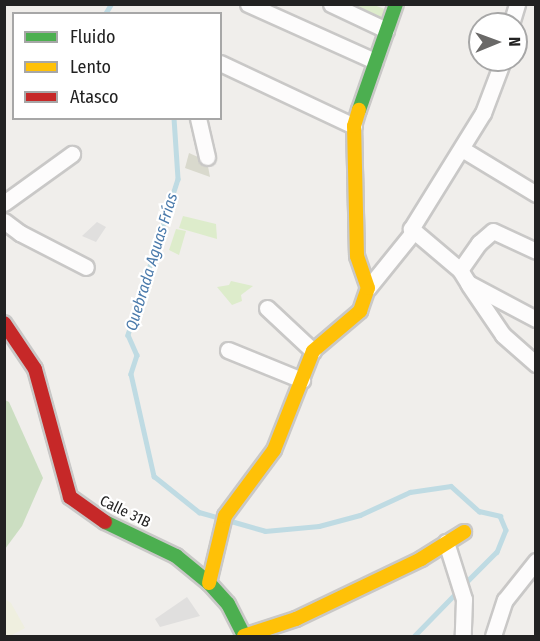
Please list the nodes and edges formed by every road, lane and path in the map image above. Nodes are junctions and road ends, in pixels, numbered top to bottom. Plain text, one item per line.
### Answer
1 (248, 4) edge
2 (331, 4) edge
3 (396, 4) edge
4 (386, 30) junction
5 (375, 61) junction
6 (222, 64) edge
7 (499, 72) edge
8 (198, 120) edge
9 (354, 126) junction
10 (462, 149) junction
11 (72, 154) dead end
12 (207, 157) dead end
13 (536, 194) edge
14 (4, 203) edge
15 (4, 220) edge
16 (414, 231) junction
17 (536, 251) edge
18 (86, 267) dead end
19 (464, 277) junction
20 (368, 288) junction
21 (267, 308) dead end
22 (536, 319) edge
23 (4, 323) edge
24 (228, 351) dead end
25 (313, 351) junction
26 (536, 364) edge
27 (302, 380) junction
28 (464, 532) dead end
29 (446, 542) junction
30 (536, 561) edge
31 (209, 583) junction
32 (244, 636) edge
33 (463, 636) edge
34 (493, 636) edge

1 - 5 street
2 - 4 street
3 - 4 street
4 - 5 street
5 - 9 street
6 - 9 street
7 - 10 street
8 - 12 street
9 - 20 street
10 - 13 street
10 - 16 street
11 - 14 street
15 - 18 street
16 - 19 street
16 - 20 street
17 - 19 street
19 - 22 street
19 - 26 street
20 - 25 street
21 - 25 street
23 - 31 street, Calle 31B
24 - 27 street
25 - 27 street
27 - 31 street
28 - 29 street
29 - 32 street
29 - 33 street
30 - 34 street
31 - 32 street, Calle 31B

